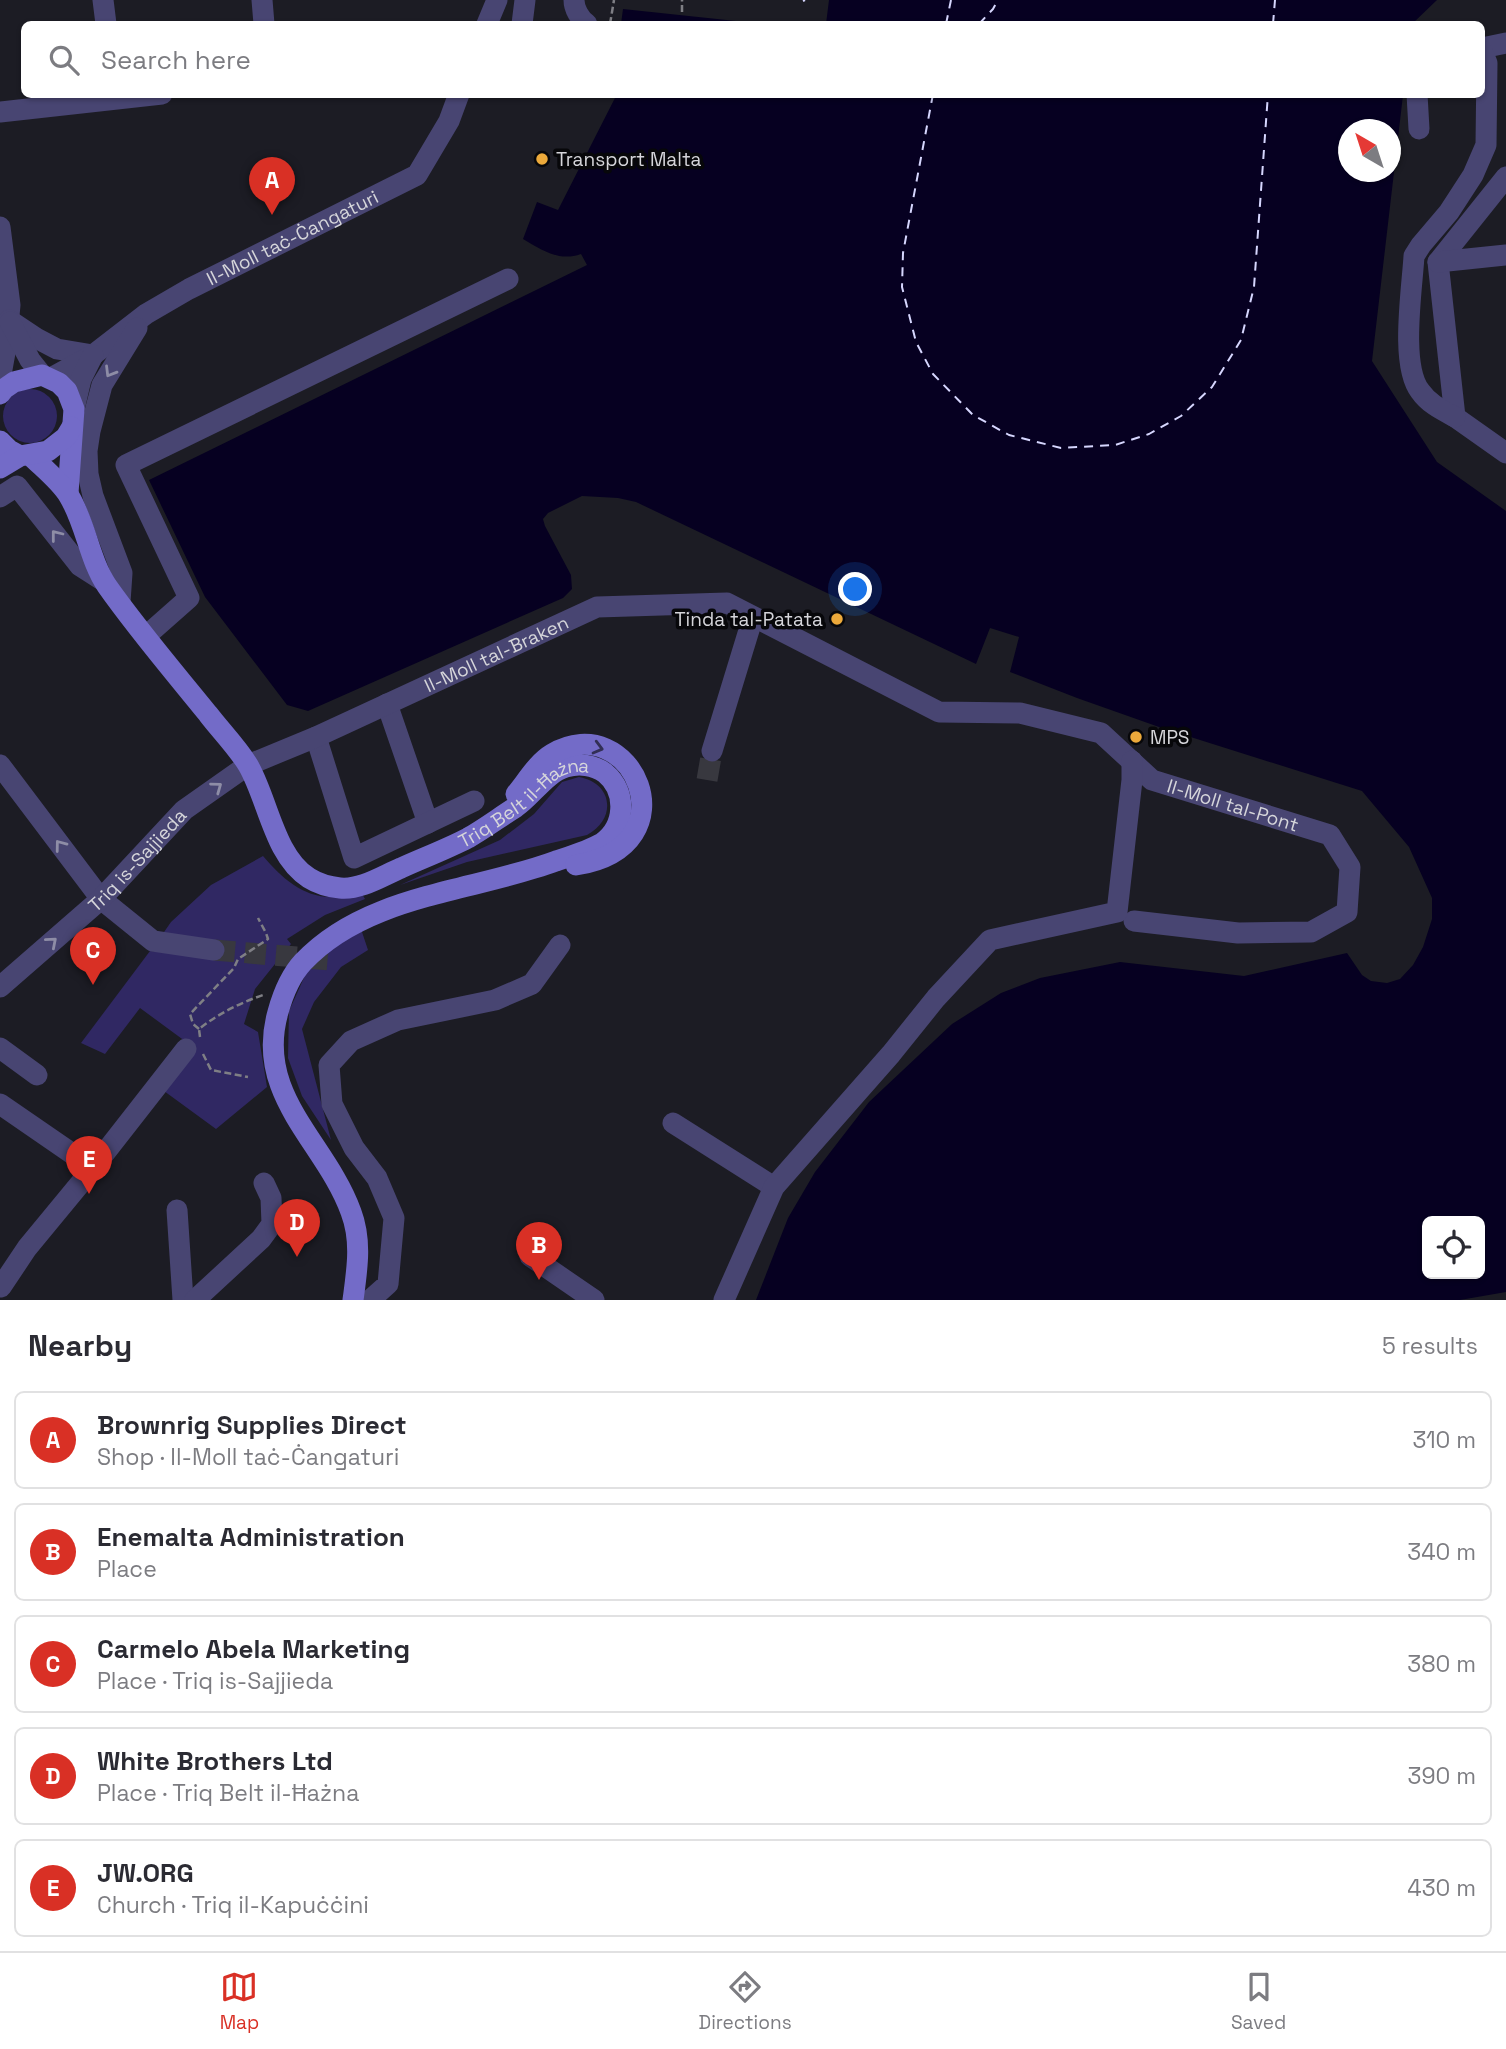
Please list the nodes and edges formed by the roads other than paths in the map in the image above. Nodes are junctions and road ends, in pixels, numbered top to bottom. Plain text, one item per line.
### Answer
1 (103, 0) edge
2 (261, 0) edge
3 (497, 0) edge
4 (525, 0) edge
5 (573, 0) edge
6 (106, 21) edge
7 (264, 21) edge
8 (488, 21) edge
9 (523, 21) edge
10 (582, 21) edge
11 (1506, 43) edge
12 (1485, 48) edge
13 (1485, 57) edge
14 (107, 98) edge
15 (458, 98) edge
16 (1417, 98) edge
17 (0, 112) edge
18 (1419, 130) dead end
19 (1506, 177) edge
20 (0, 228) edge
21 (1506, 255) edge
22 (1438, 262) junction
23 (508, 279) dead end
24 (146, 314) junction
25 (5, 335) edge
26 (93, 355) junction
27 (46, 377) junction
28 (0, 380) edge
29 (0, 394) edge
30 (1455, 417) junction
31 (73, 418) junction
32 (0, 441) edge
33 (1502, 442) edge
34 (25, 455) junction
35 (0, 468) edge
36 (68, 493) junction
37 (0, 497) edge
38 (104, 582) junction
39 (120, 602) junction
40 (752, 617) junction
41 (146, 636) junction
42 (387, 704) junction
43 (316, 737) junction
44 (712, 751) tunnel mouth
45 (1132, 761) junction
46 (0, 765) edge
47 (247, 765) junction
48 (474, 801) dead end
49 (428, 823) junction
50 (101, 899) junction
51 (1135, 922) dead end
52 (560, 945) dead end
53 (214, 950) tunnel mouth
54 (0, 987) edge
55 (0, 1048) edge
56 (186, 1049) dead end
57 (37, 1075) dead end
58 (0, 1104) edge
59 (673, 1123) dead end
60 (93, 1168) junction
61 (264, 1183) dead end
62 (774, 1187) junction
63 (177, 1210) dead end
64 (530, 1256) dead end
65 (3, 1292) edge
66 (183, 1300) edge
67 (195, 1300) edge
68 (353, 1300) edge
69 (370, 1300) edge
70 (594, 1300) edge
71 (724, 1300) edge

1 - 6 street
2 - 7 street
3 - 8 street
4 - 9 street
5 - 10 street
11 - 12 street
13 - 30 street
14 - 17 street
15 - 24 street, Il-Moll taċ-Ċangaturi
16 - 18 street
19 - 22 street
20 - 25 street
21 - 22 street
22 - 30 street
23 - 41 street
24 - 26 street, Il-Moll taċ-Ċangaturi
24 -> 39 street
25 - 26 street
25 - 27 street
25 - 28 street
26 - 27 street, Il-Moll taċ-Ċangaturi
26 - 31 street, Il-Moll taċ-Ċangaturi
27 - 29 main road
27 - 31 main road
30 - 33 street
31 - 34 main road
31 - 36 main road
32 - 34 main road
34 - 35 main road
34 - 36 main road
36 - 38 main road, Triq Belt il-Ħażna
38 -> 37 street
38 - 39 main road, Triq Belt il-Ħażna
39 - 41 main road, Triq Belt il-Ħażna
40 - 42 street, Il-Moll tal-Braken
40 - 44 street
40 - 45 street, Il-Moll tal-Pont
41 - 47 main road, Triq Belt il-Ħażna
42 - 43 street, Il-Moll tal-Braken
42 - 49 street
43 - 47 street, Il-Moll tal-Braken
43 - 49 street
45 - 51 street, Il-Moll tal-Pont
45 - 62 street
50 -> 46 street
50 -> 47 street, Triq is-Sajjieda
47 - 68 main road, Triq Belt il-Ħażna
48 - 49 street
50 - 53 street
54 -> 50 street, Triq is-Sajjieda
52 - 69 street
55 - 57 street
56 - 60 street
58 - 60 street
59 - 62 street
60 - 65 street
61 - 67 street
62 - 71 street
63 - 66 street
64 - 70 street

